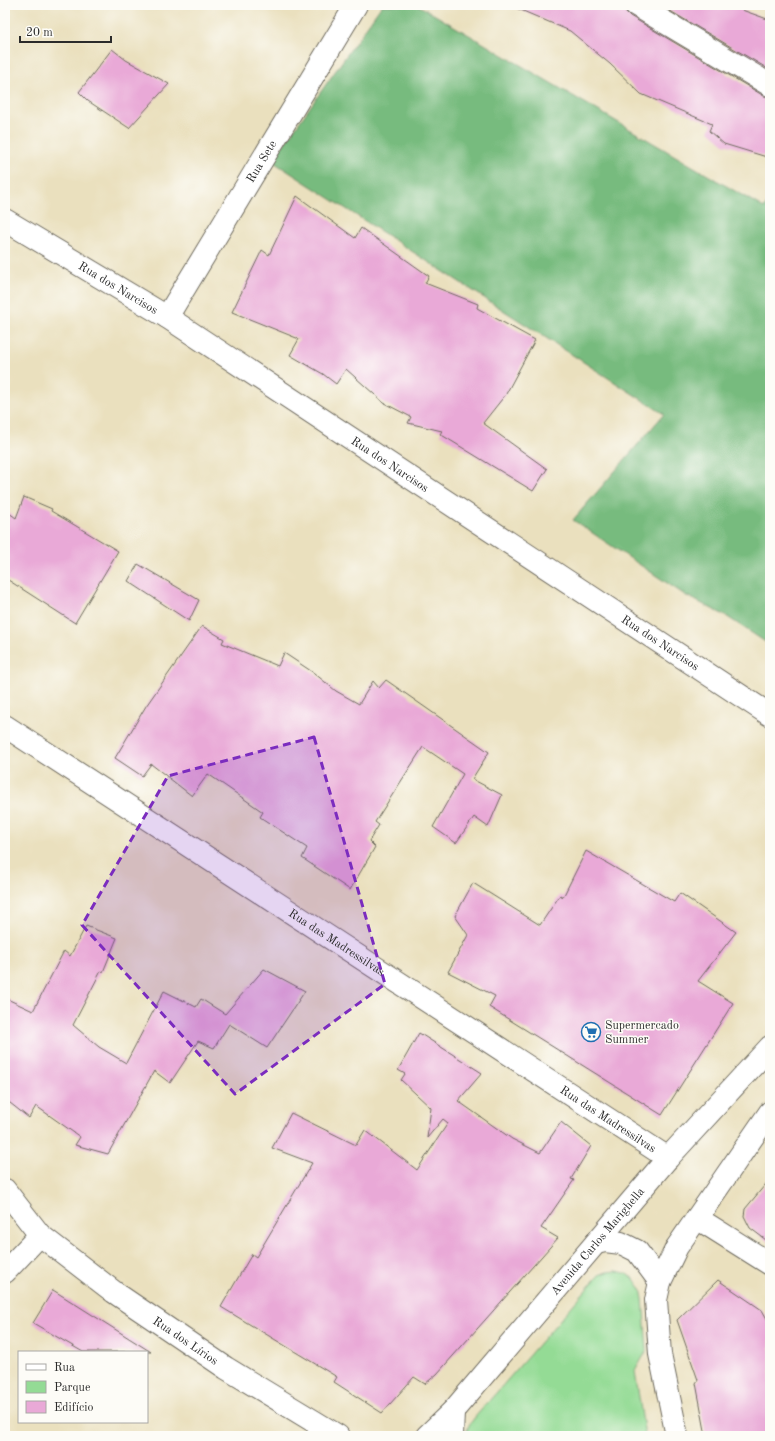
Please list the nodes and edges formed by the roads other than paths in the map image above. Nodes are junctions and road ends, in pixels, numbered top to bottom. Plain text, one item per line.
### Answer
1 (356, 5) edge
2 (636, 5) edge
3 (770, 85) edge
4 (5, 220) edge
5 (167, 317) junction
6 (770, 715) edge
7 (5, 726) edge
8 (770, 1047) edge
9 (770, 1112) edge
10 (668, 1158) junction
11 (5, 1190) edge
12 (697, 1218) junction
13 (40, 1235) junction
14 (596, 1243) junction
15 (770, 1264) edge
16 (5, 1272) edge
17 (660, 1282) junction
18 (453, 1411) junction
19 (338, 1436) edge
20 (427, 1436) edge
21 (452, 1436) edge
22 (677, 1436) edge

1 - 5 street, Rua Sete
2 - 3 street
4 - 5 street, Rua dos Narcisos
5 - 6 street, Rua dos Narcisos
7 - 10 street, Rua das Madressilvas
8 - 10 street, Avenida Carlos Marighella
9 - 12 street
10 - 14 street, Avenida Carlos Marighella
11 - 13 street, Rua dos Lírios
12 - 15 street
12 - 17 street
13 - 16 street
13 - 19 street, Rua dos Lírios
14 - 17 street
14 - 18 street, Avenida Carlos Marighella
17 - 22 street
18 - 20 street, Avenida Carlos Marighella
18 - 21 street

